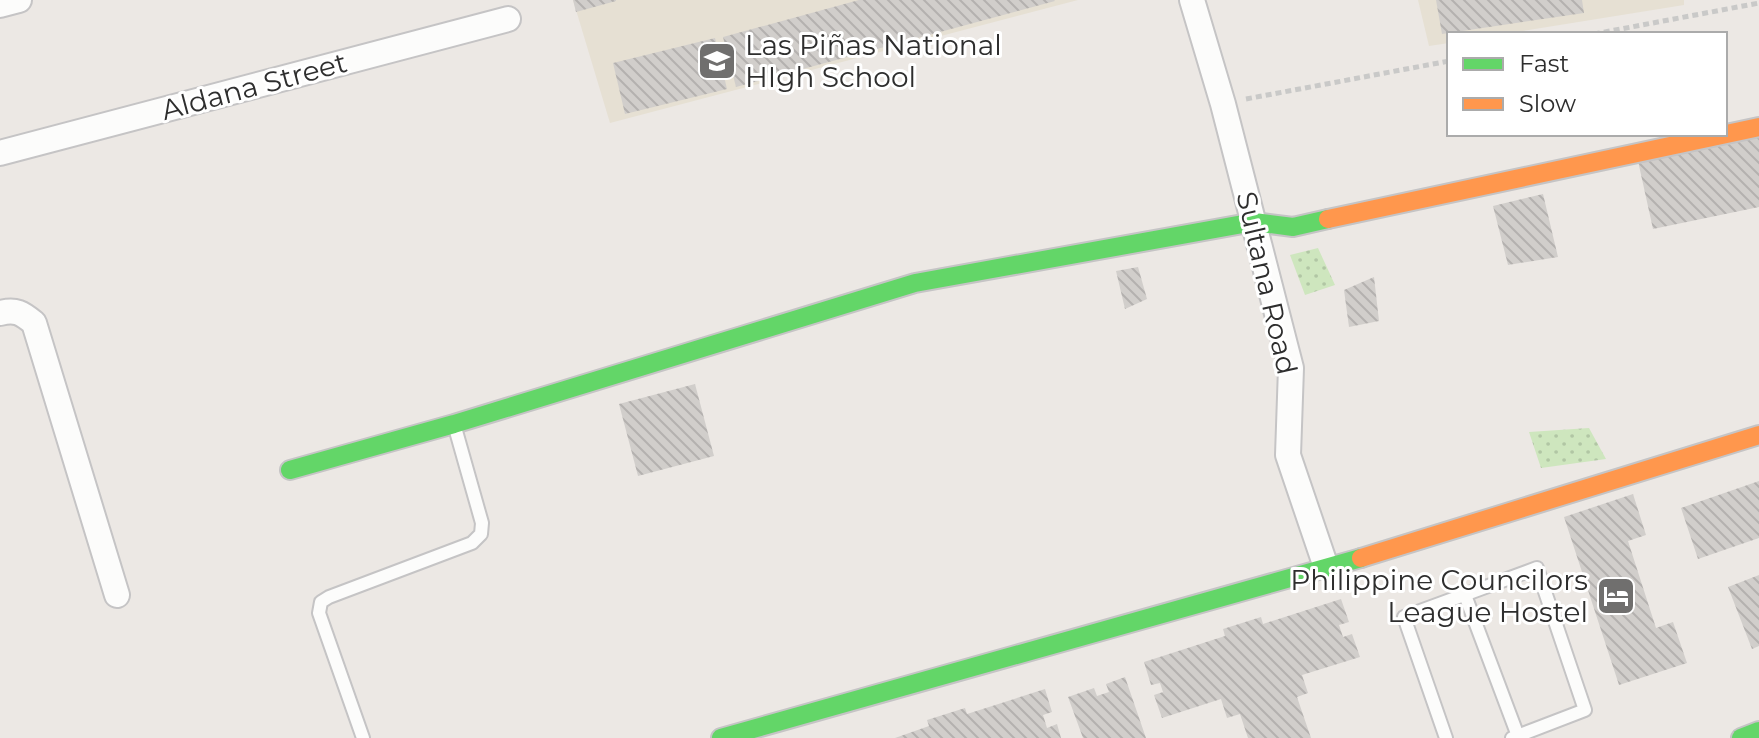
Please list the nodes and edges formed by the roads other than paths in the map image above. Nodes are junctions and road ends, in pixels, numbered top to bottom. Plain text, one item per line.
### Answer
1 (19, 0) edge
2 (1192, 0) edge
3 (0, 5) edge
4 (508, 19) dead end
5 (1759, 127) edge
6 (1727, 134) edge
7 (1717, 136) edge
8 (0, 153) edge
9 (1254, 222) junction
10 (0, 313) edge
11 (454, 424) junction
12 (1759, 435) edge
13 (290, 470) dead end
14 (1326, 567) junction
15 (117, 595) dead end
16 (1465, 595) junction
17 (1759, 731) edge
18 (1515, 737) edge
19 (363, 738) edge
20 (721, 738) edge
21 (1446, 738) edge
22 (1741, 738) edge

1 - 3 street
2 - 9 street, Sultana Road
4 - 8 street, Aldana Street
5 - 6 main road
7 - 9 main road
9 - 11 main road
9 - 14 street, Sultana Road
10 - 15 street
11 - 13 main road
11 - 19 lane
12 - 14 main road
14 - 20 main road
16 - 18 lane
16 - 18 lane
16 - 21 lane
17 - 22 main road

